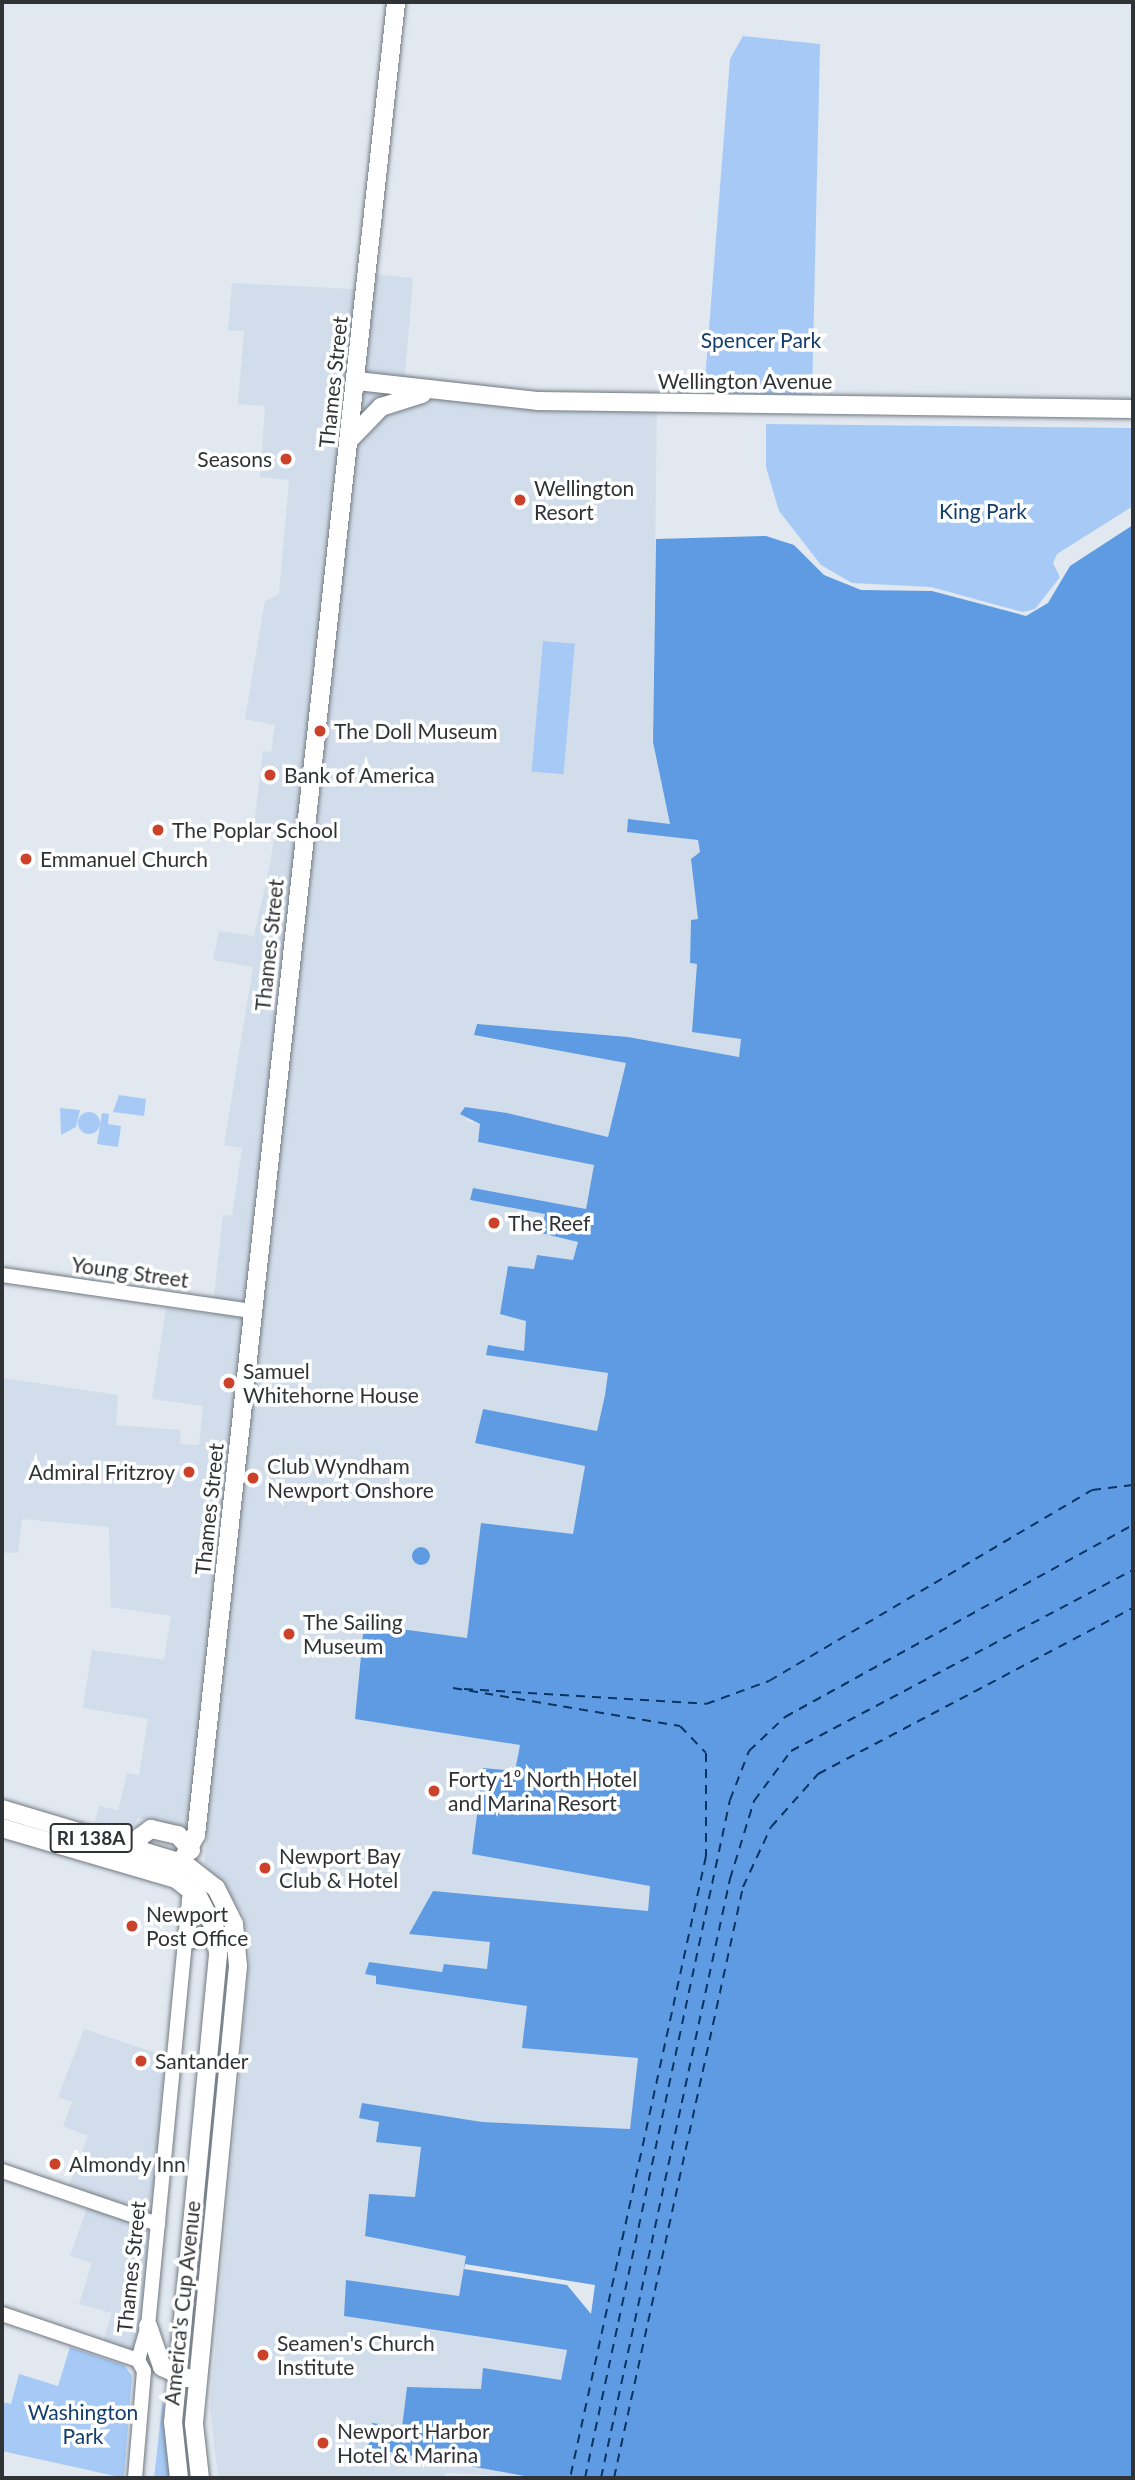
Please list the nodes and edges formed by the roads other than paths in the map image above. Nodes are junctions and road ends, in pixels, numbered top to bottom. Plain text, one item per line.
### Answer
1 (396, 2) edge
2 (357, 381) junction
3 (436, 391) junction
4 (1133, 409) edge
5 (350, 439) junction
6 (2, 1275) edge
7 (253, 1311) junction
8 (2, 1809) edge
9 (2, 1828) edge
10 (186, 1856) junction
11 (134, 1858) junction
12 (157, 1872) junction
13 (190, 1888) junction
14 (217, 1939) junction
15 (185, 1941) junction
16 (238, 1955) junction
17 (2, 2171) edge
18 (158, 2224) junction
19 (2, 2314) edge
20 (148, 2326) junction
21 (138, 2360) junction
22 (177, 2377) junction
23 (197, 2379) junction
24 (135, 2478) edge
25 (178, 2478) edge
26 (200, 2478) edge

1 - 2 main road, Thames Street
2 - 3 main road, Wellington Avenue
2 - 5 main road, Thames Street
3 - 4 main road, Wellington Avenue
3 - 5 main road
5 - 7 main road, Thames Street
6 - 7 street, Young Street
7 - 10 main road, Thames Street
8 - 11 main road, RI 138A
9 - 11 main road, RI 138A
10 - 11 main road, RI 138A
10 - 11 main road, America's Cup Avenue
10 - 12 main road
10 - 16 main road, America's Cup Avenue / RI 138A
11 - 12 main road, RI 138A
12 - 13 main road, RI 138A
13 - 14 main road
13 - 15 street, Thames Street
14 - 15 main road
14 - 16 main road
14 - 22 main road, America's Cup Avenue
15 - 18 street, Thames Street
16 - 23 main road, America's Cup Avenue / RI 138A
17 - 18 street
18 - 20 street, Thames Street
19 - 21 street
20 - 21 street, Thames Street
20 - 22 main road
21 - 24 street, Thames Street
22 - 23 main road
22 - 25 main road, America's Cup Avenue
23 - 26 main road, America's Cup Avenue / RI 138A

